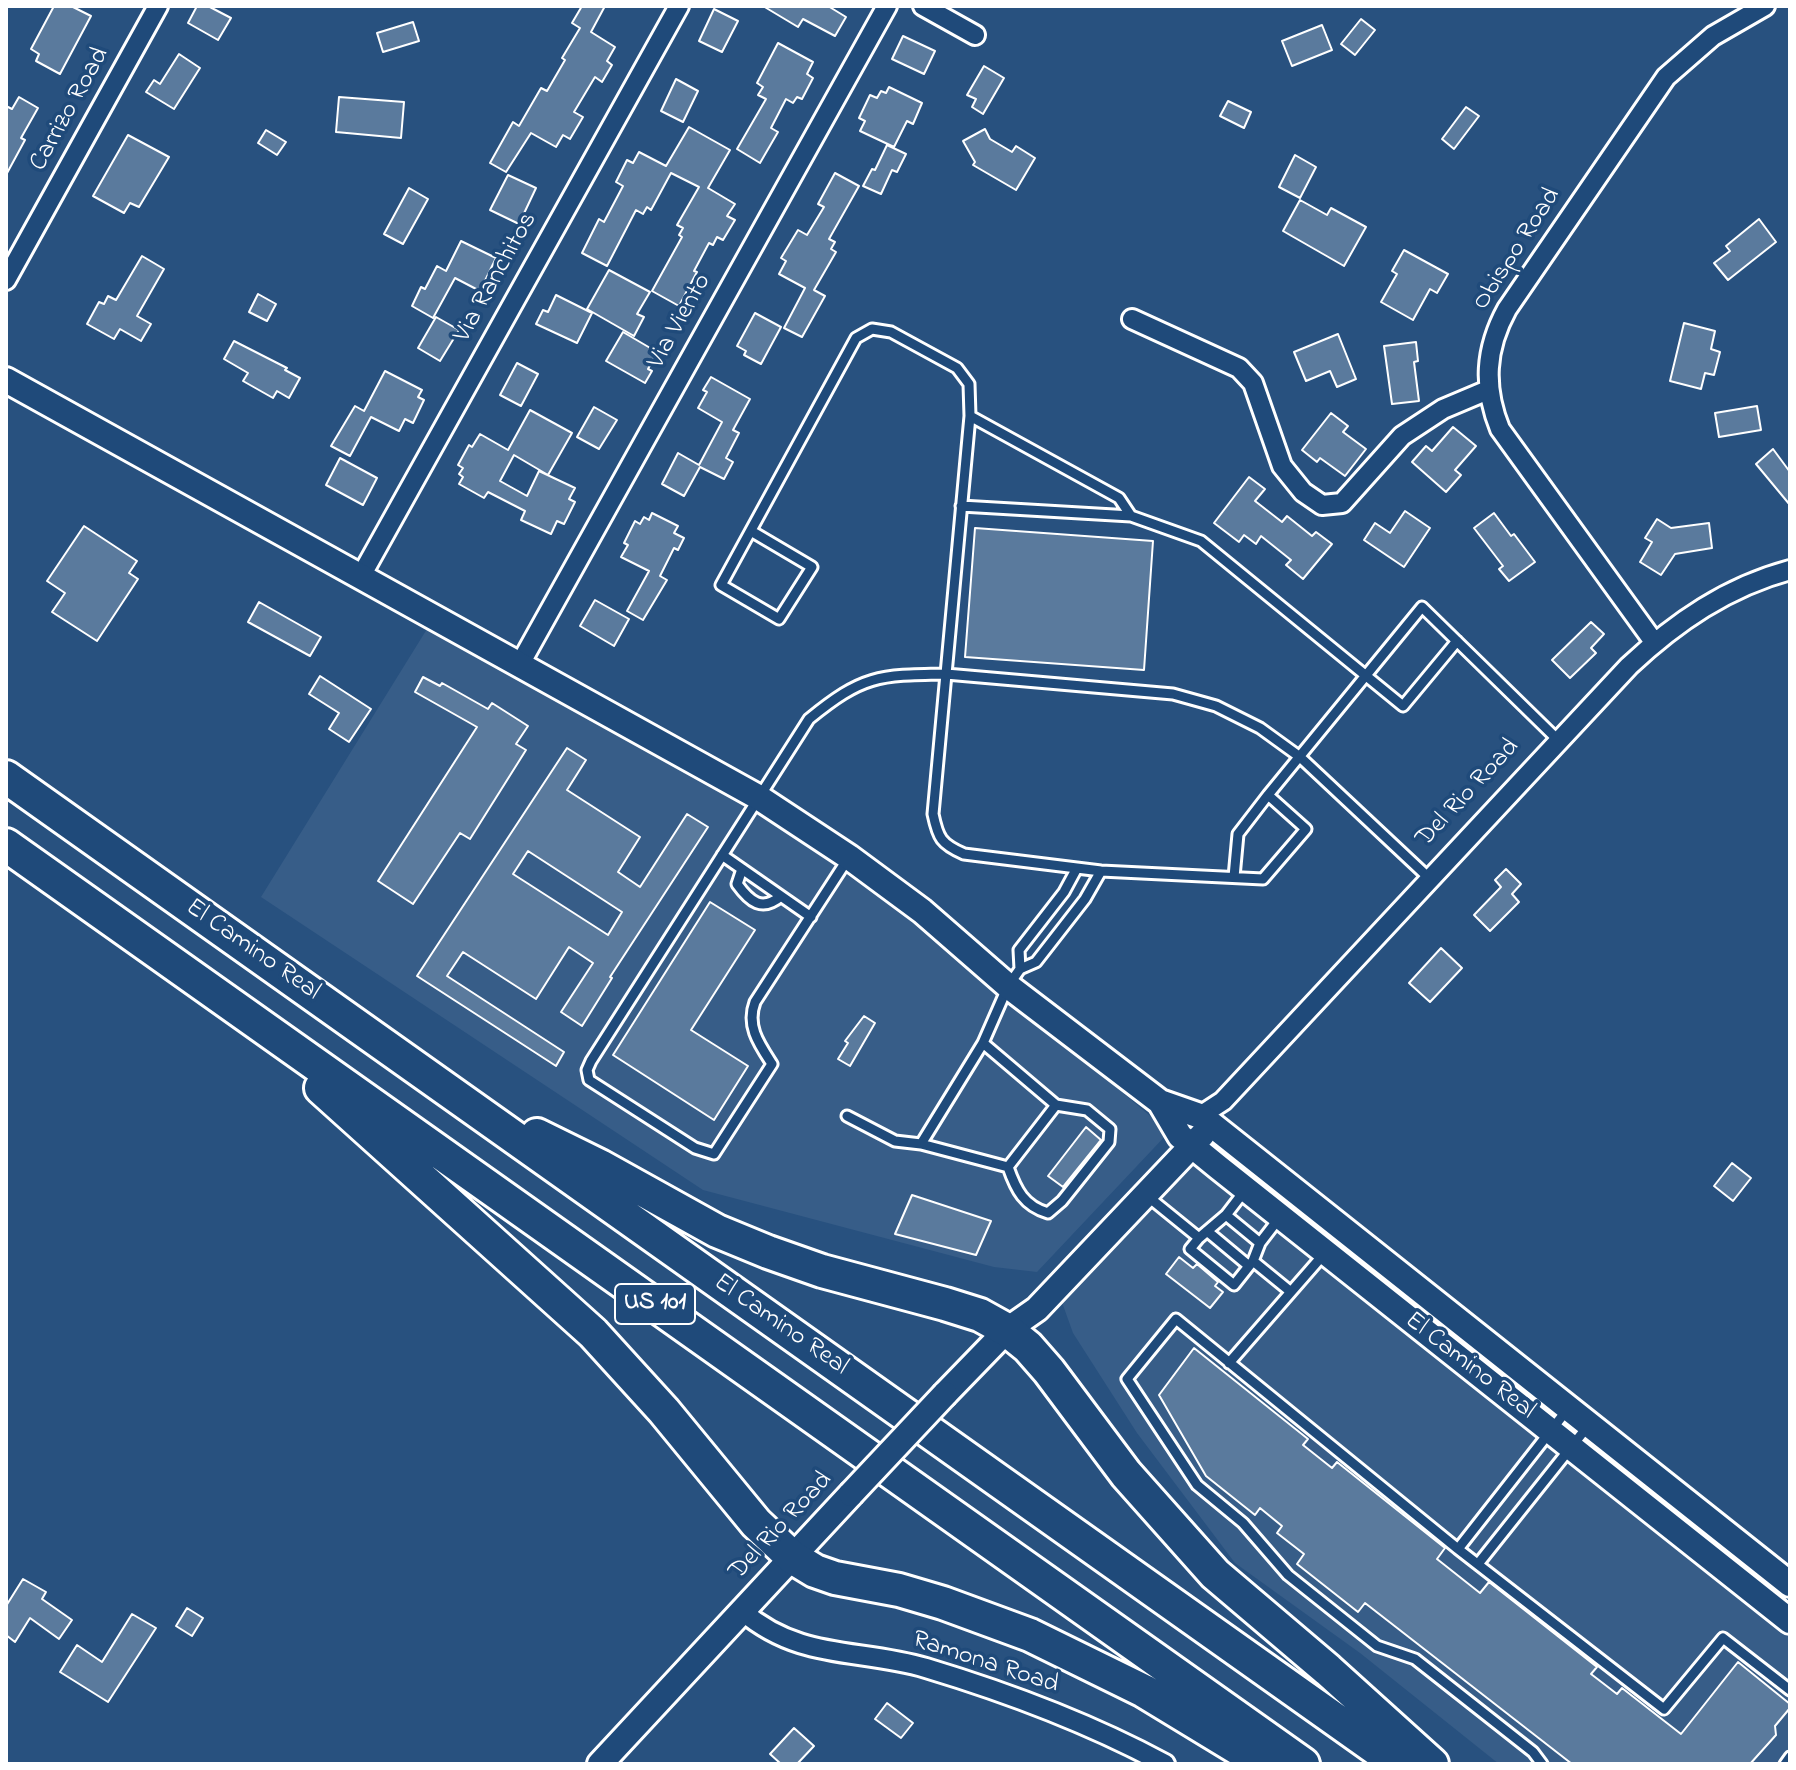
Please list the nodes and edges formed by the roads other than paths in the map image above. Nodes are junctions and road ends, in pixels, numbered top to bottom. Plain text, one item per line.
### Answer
1 (158, 6) edge
2 (679, 6) edge
3 (887, 6) edge
4 (923, 6) edge
5 (1765, 6) edge
6 (975, 35) dead end
7 (6, 280) edge
8 (1132, 319) dead end
9 (6, 380) edge
10 (1488, 390) junction
11 (970, 416) junction
12 (961, 506) junction
13 (1131, 516) junction
14 (751, 531) junction
15 (1790, 570) edge
16 (361, 576) junction
17 (1457, 641) junction
18 (1654, 642) junction
19 (520, 664) junction
20 (946, 674) junction
21 (1364, 676) junction
22 (1558, 740) junction
23 (1300, 757) junction
24 (6, 777) edge
25 (1268, 795) junction
26 (758, 797) junction
27 (6, 845) edge
28 (722, 855) junction
29 (849, 857) junction
30 (1077, 868) junction
31 (742, 869) junction
32 (1101, 871) junction
33 (1234, 877) junction
34 (1429, 878) junction
35 (781, 896) junction
36 (811, 917) junction
37 (1014, 978) junction
38 (221, 997) junction
39 (983, 1043) junction
40 (445, 1089) junction
41 (1160, 1102) junction
42 (1056, 1105) junction
43 (847, 1116) dead end
44 (1205, 1120) junction
45 (1186, 1140) junction
46 (921, 1144) junction
47 (1008, 1167) junction
48 (1246, 1189) junction
49 (1146, 1195) junction
50 (1226, 1215) junction
51 (1280, 1217) junction
52 (1203, 1234) junction
53 (1260, 1243) junction
54 (1325, 1252) junction
55 (1251, 1264) junction
56 (1291, 1292) junction
57 (1007, 1330) junction
58 (1229, 1363) junction
59 (1569, 1408) junction
60 (1590, 1424) junction
61 (1551, 1431) junction
62 (1571, 1447) junction
63 (1458, 1549) junction
64 (792, 1557) junction
65 (1478, 1564) junction
66 (1790, 1584) edge
67 (742, 1611) junction
68 (1790, 1621) edge
69 (1790, 1690) edge
70 (1790, 1757) edge
71 (600, 1764) edge
72 (1165, 1764) edge
73 (1264, 1764) edge
74 (1303, 1764) edge
75 (1398, 1764) edge
76 (1432, 1764) edge
77 (1542, 1764) edge
78 (1785, 1764) edge

1 - 7 street, Carrizo Road
2 - 16 street, Via Ranchitos
3 - 19 street, Via Viento
4 - 6 street
5 - 10 street, Obispo Road
8 - 10 street
9 - 16 main road, El Camino Real
10 - 18 street, Obispo Road
11 - 12 lane
11 - 13 lane
11 - 14 lane
12 - 13 lane
12 - 20 lane
13 - 21 lane
14 - 14 lane
15 - 18 street, Del Rio Road
16 - 19 main road, El Camino Real
17 - 21 lane
17 - 21 lane
17 - 22 lane
18 - 22 street, Del Rio Road
19 - 26 main road, El Camino Real
20 - 23 lane
20 - 26 lane
20 - 30 lane
21 - 23 lane
22 - 34 street, Del Rio Road
23 - 25 lane
23 - 34 lane
24 - 40 highway, El Camino Real / US 101
25 - 33 lane
25 - 33 lane
26 - 28 lane
26 - 29 main road, El Camino Real
27 - 38 highway, El Camino Real / US 101
28 - 31 lane
28 - 36 lane
29 - 36 lane
29 - 37 main road, El Camino Real
30 - 32 lane
30 - 37 lane
31 - 35 lane
31 - 35 lane
32 - 33 lane
32 - 37 lane
34 - 44 street, Del Rio Road
35 - 36 lane
37 - 39 lane
37 - 41 main road, El Camino Real
38 - 64 highway
38 - 74 highway, El Camino Real / US 101
39 - 42 lane
39 - 46 lane
40 - 57 highway
40 - 75 highway, El Camino Real / US 101
41 - 44 main road, El Camino Real
41 - 45 main road, El Camino Real
42 - 47 lane
42 - 47 lane
43 - 46 lane
44 - 45 main road, Del Rio Road
44 - 59 main road, El Camino Real
45 - 48 main road, El Camino Real
45 - 49 main road, Del Rio Road
45 - 57 main road, Del Rio Road
46 - 47 lane
48 - 50 lane
48 - 51 main road, El Camino Real
49 - 52 lane
49 - 57 main road, Del Rio Road
50 - 52 lane
50 - 53 lane
51 - 53 lane
51 - 54 main road, El Camino Real
52 - 55 lane
52 - 55 lane
53 - 55 lane
54 - 56 lane
54 - 61 main road, El Camino Real
55 - 56 lane
56 - 58 lane
57 - 64 main road, Del Rio Road, bridge
57 - 76 highway
58 - 63 lane
58 - 77 lane
59 - 60 main road, El Camino Real
59 - 61 lane
60 - 62 lane
60 - 66 main road, El Camino Real
61 - 62 main road, El Camino Real
61 - 63 lane
62 - 65 lane
62 - 68 main road, El Camino Real
63 - 65 lane
64 - 67 main road, Del Rio Road
64 - 73 highway
65 - 69 lane
67 - 71 main road, Del Rio Road
67 - 72 street, Ramona Road
70 - 78 lane

